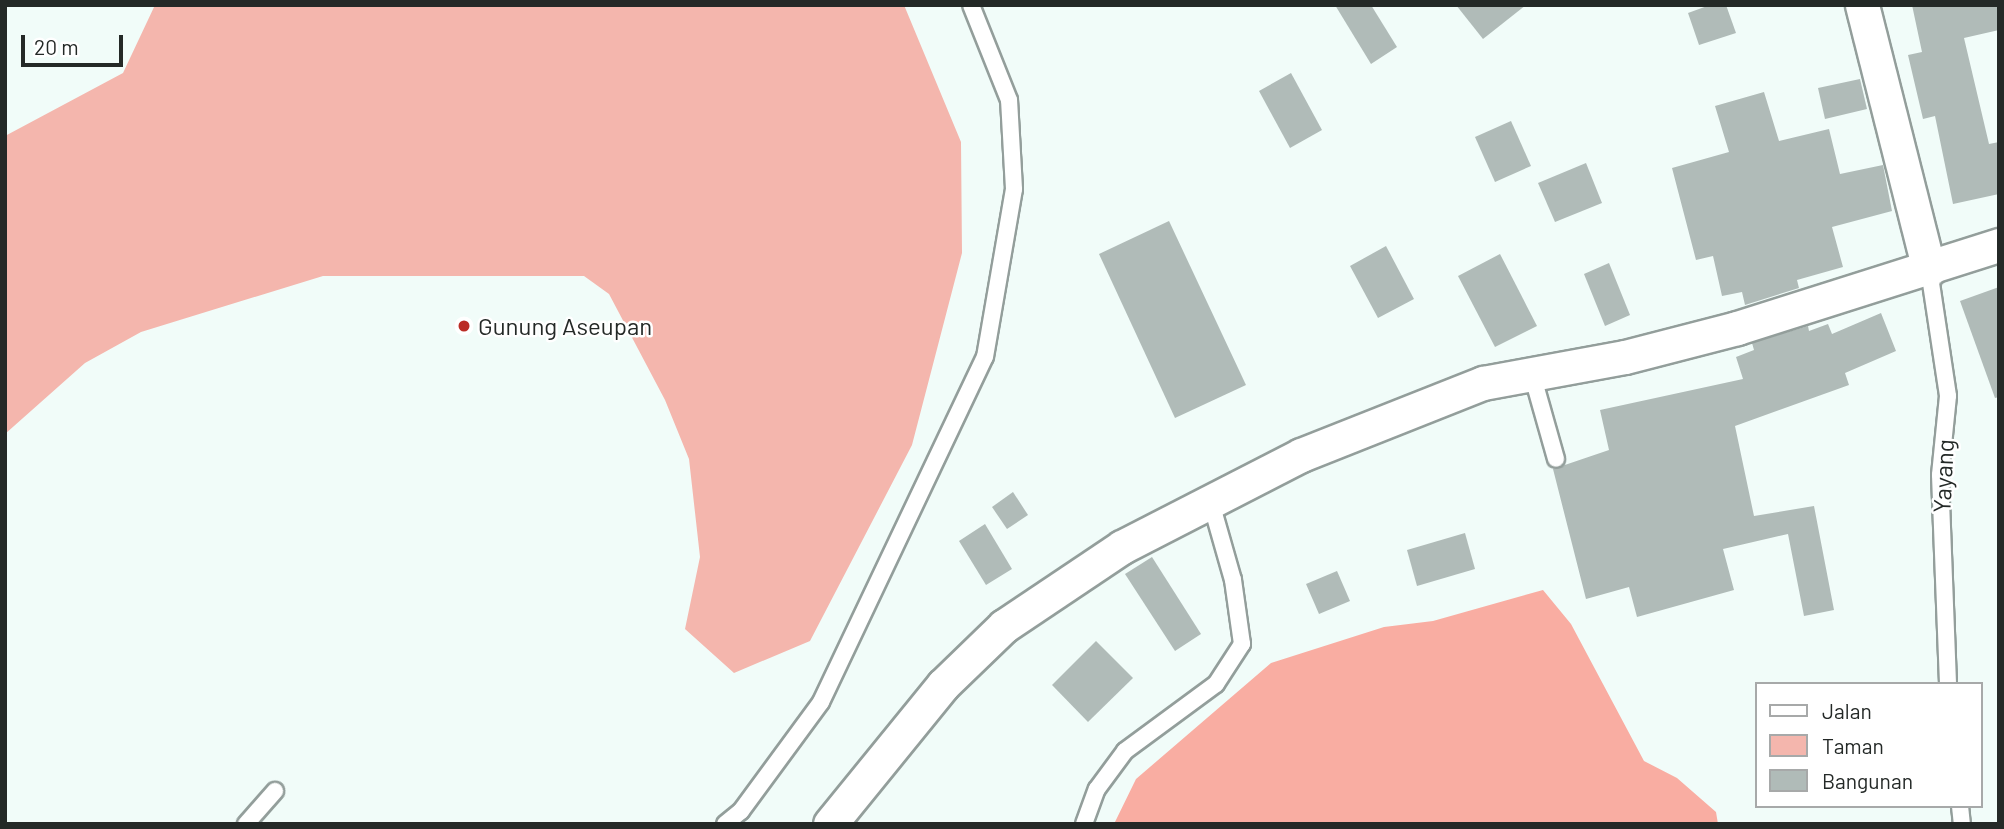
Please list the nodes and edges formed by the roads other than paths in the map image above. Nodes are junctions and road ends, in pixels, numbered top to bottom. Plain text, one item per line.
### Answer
1 (971, 5) edge
2 (1862, 5) edge
3 (1999, 245) edge
4 (1929, 270) junction
5 (1532, 374) junction
6 (1556, 459) dead end
7 (1211, 503) junction
8 (1948, 682) edge
9 (275, 791) dead end
10 (246, 824) edge
11 (725, 824) edge
12 (830, 824) edge
13 (1084, 824) edge

1 - 11 lane
2 - 4 street
3 - 4 street
4 - 5 street
4 - 8 lane, Yayang
5 - 6 lane
5 - 7 street
7 - 12 street
7 - 13 lane
9 - 10 lane

